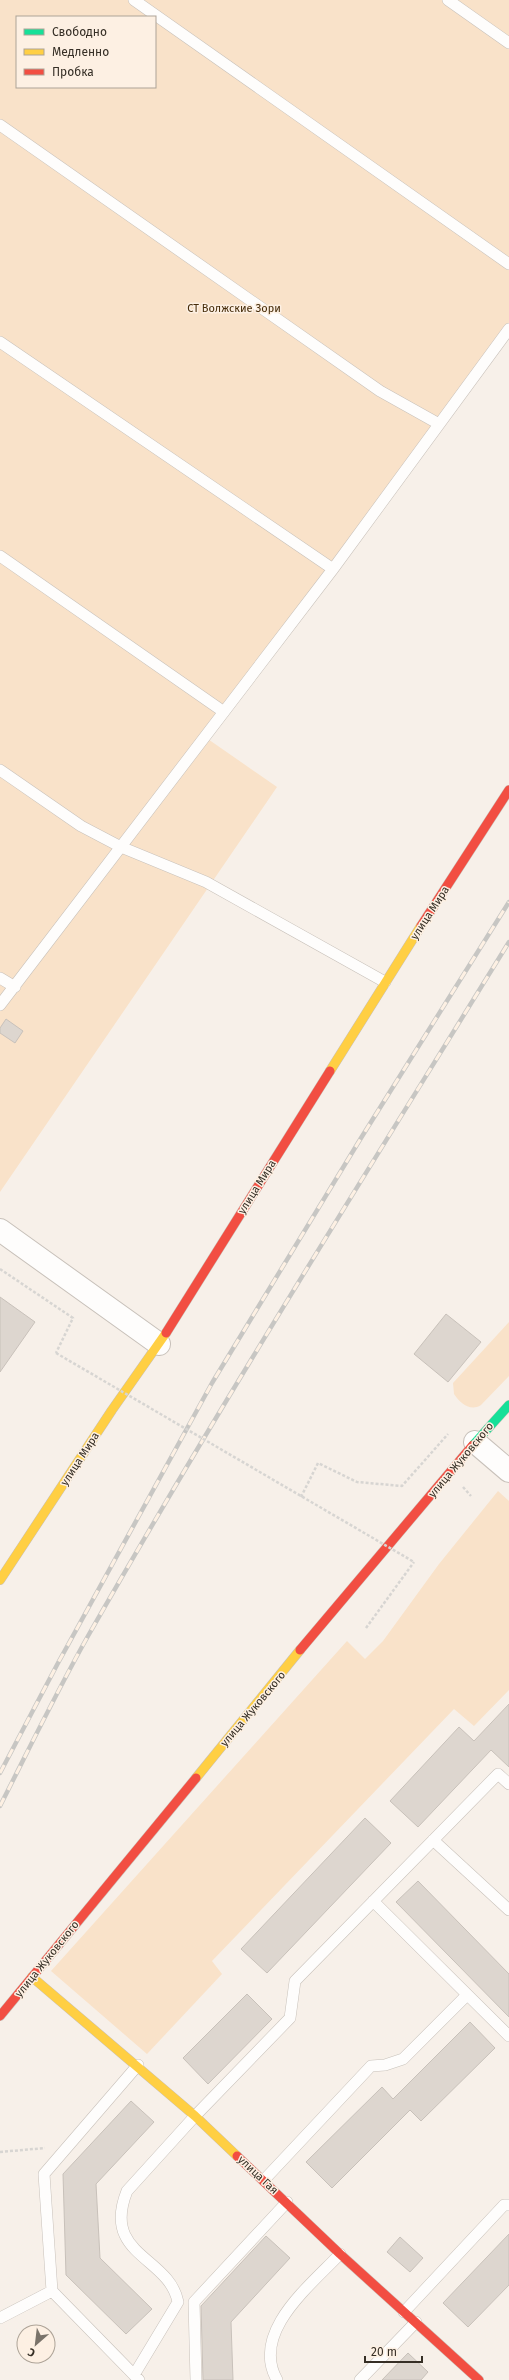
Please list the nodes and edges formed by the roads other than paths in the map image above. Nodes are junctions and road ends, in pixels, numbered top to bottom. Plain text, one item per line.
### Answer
1 (134, 0) edge
2 (448, 0) edge
3 (509, 43) edge
4 (0, 125) edge
5 (509, 264) edge
6 (509, 329) edge
7 (0, 342) edge
8 (439, 424) junction
9 (0, 556) edge
10 (333, 569) junction
11 (224, 712) junction
12 (0, 770) edge
13 (509, 790) edge
14 (121, 847) junction
15 (0, 978) edge
16 (385, 982) junction
17 (15, 987) junction
18 (0, 1005) edge
19 (0, 1230) edge
20 (159, 1344) junction
21 (509, 1405) edge
22 (474, 1442) junction
23 (509, 1471) edge
24 (0, 1580) edge
25 (509, 1784) edge
26 (433, 1840) junction
27 (373, 1901) junction
28 (509, 1910) edge
29 (32, 1977) junction
30 (467, 1995) junction
31 (0, 2016) edge
32 (509, 2036) edge
33 (138, 2065) junction
34 (195, 2116) junction
35 (264, 2180) junction
36 (287, 2202) junction
37 (509, 2206) edge
38 (340, 2254) junction
39 (52, 2291) junction
40 (404, 2312) junction
41 (0, 2318) edge
42 (416, 2322) junction
43 (137, 2378) edge
44 (196, 2380) edge
45 (277, 2380) edge
46 (360, 2380) edge
47 (479, 2380) edge

1 - 5 lane
2 - 3 lane
4 - 8 lane
6 - 8 lane
7 - 10 lane
8 - 10 lane
9 - 11 lane
10 - 11 lane
11 - 14 lane
12 - 14 lane
13 - 16 main road, улица Мира
14 - 16 lane
14 - 17 lane
15 - 17 lane
16 - 20 main road, улица Мира
17 - 18 lane
19 - 20 street
20 - 24 main road, улица Мира
21 - 22 main road, улица Жуковского
22 - 23 street
22 - 29 main road, улица Жуковского
25 - 26 lane
26 - 27 lane
26 - 28 lane
27 - 30 lane
27 - 34 lane
29 - 31 main road, улица Жуковского
29 - 33 main road, улица Гая
30 - 32 lane
30 - 35 lane
33 - 34 main road, улица Гая
33 - 39 lane
34 - 35 main road, улица Гая
34 - 43 lane
35 - 36 main road, улица Гая
36 - 38 main road, улица Гая
36 - 44 lane
37 - 40 lane
38 - 40 main road, улица Гая
38 - 45 lane
39 - 41 lane
39 - 43 lane
40 - 42 main road, улица Гая
42 - 46 lane
42 - 47 main road, улица Гая

